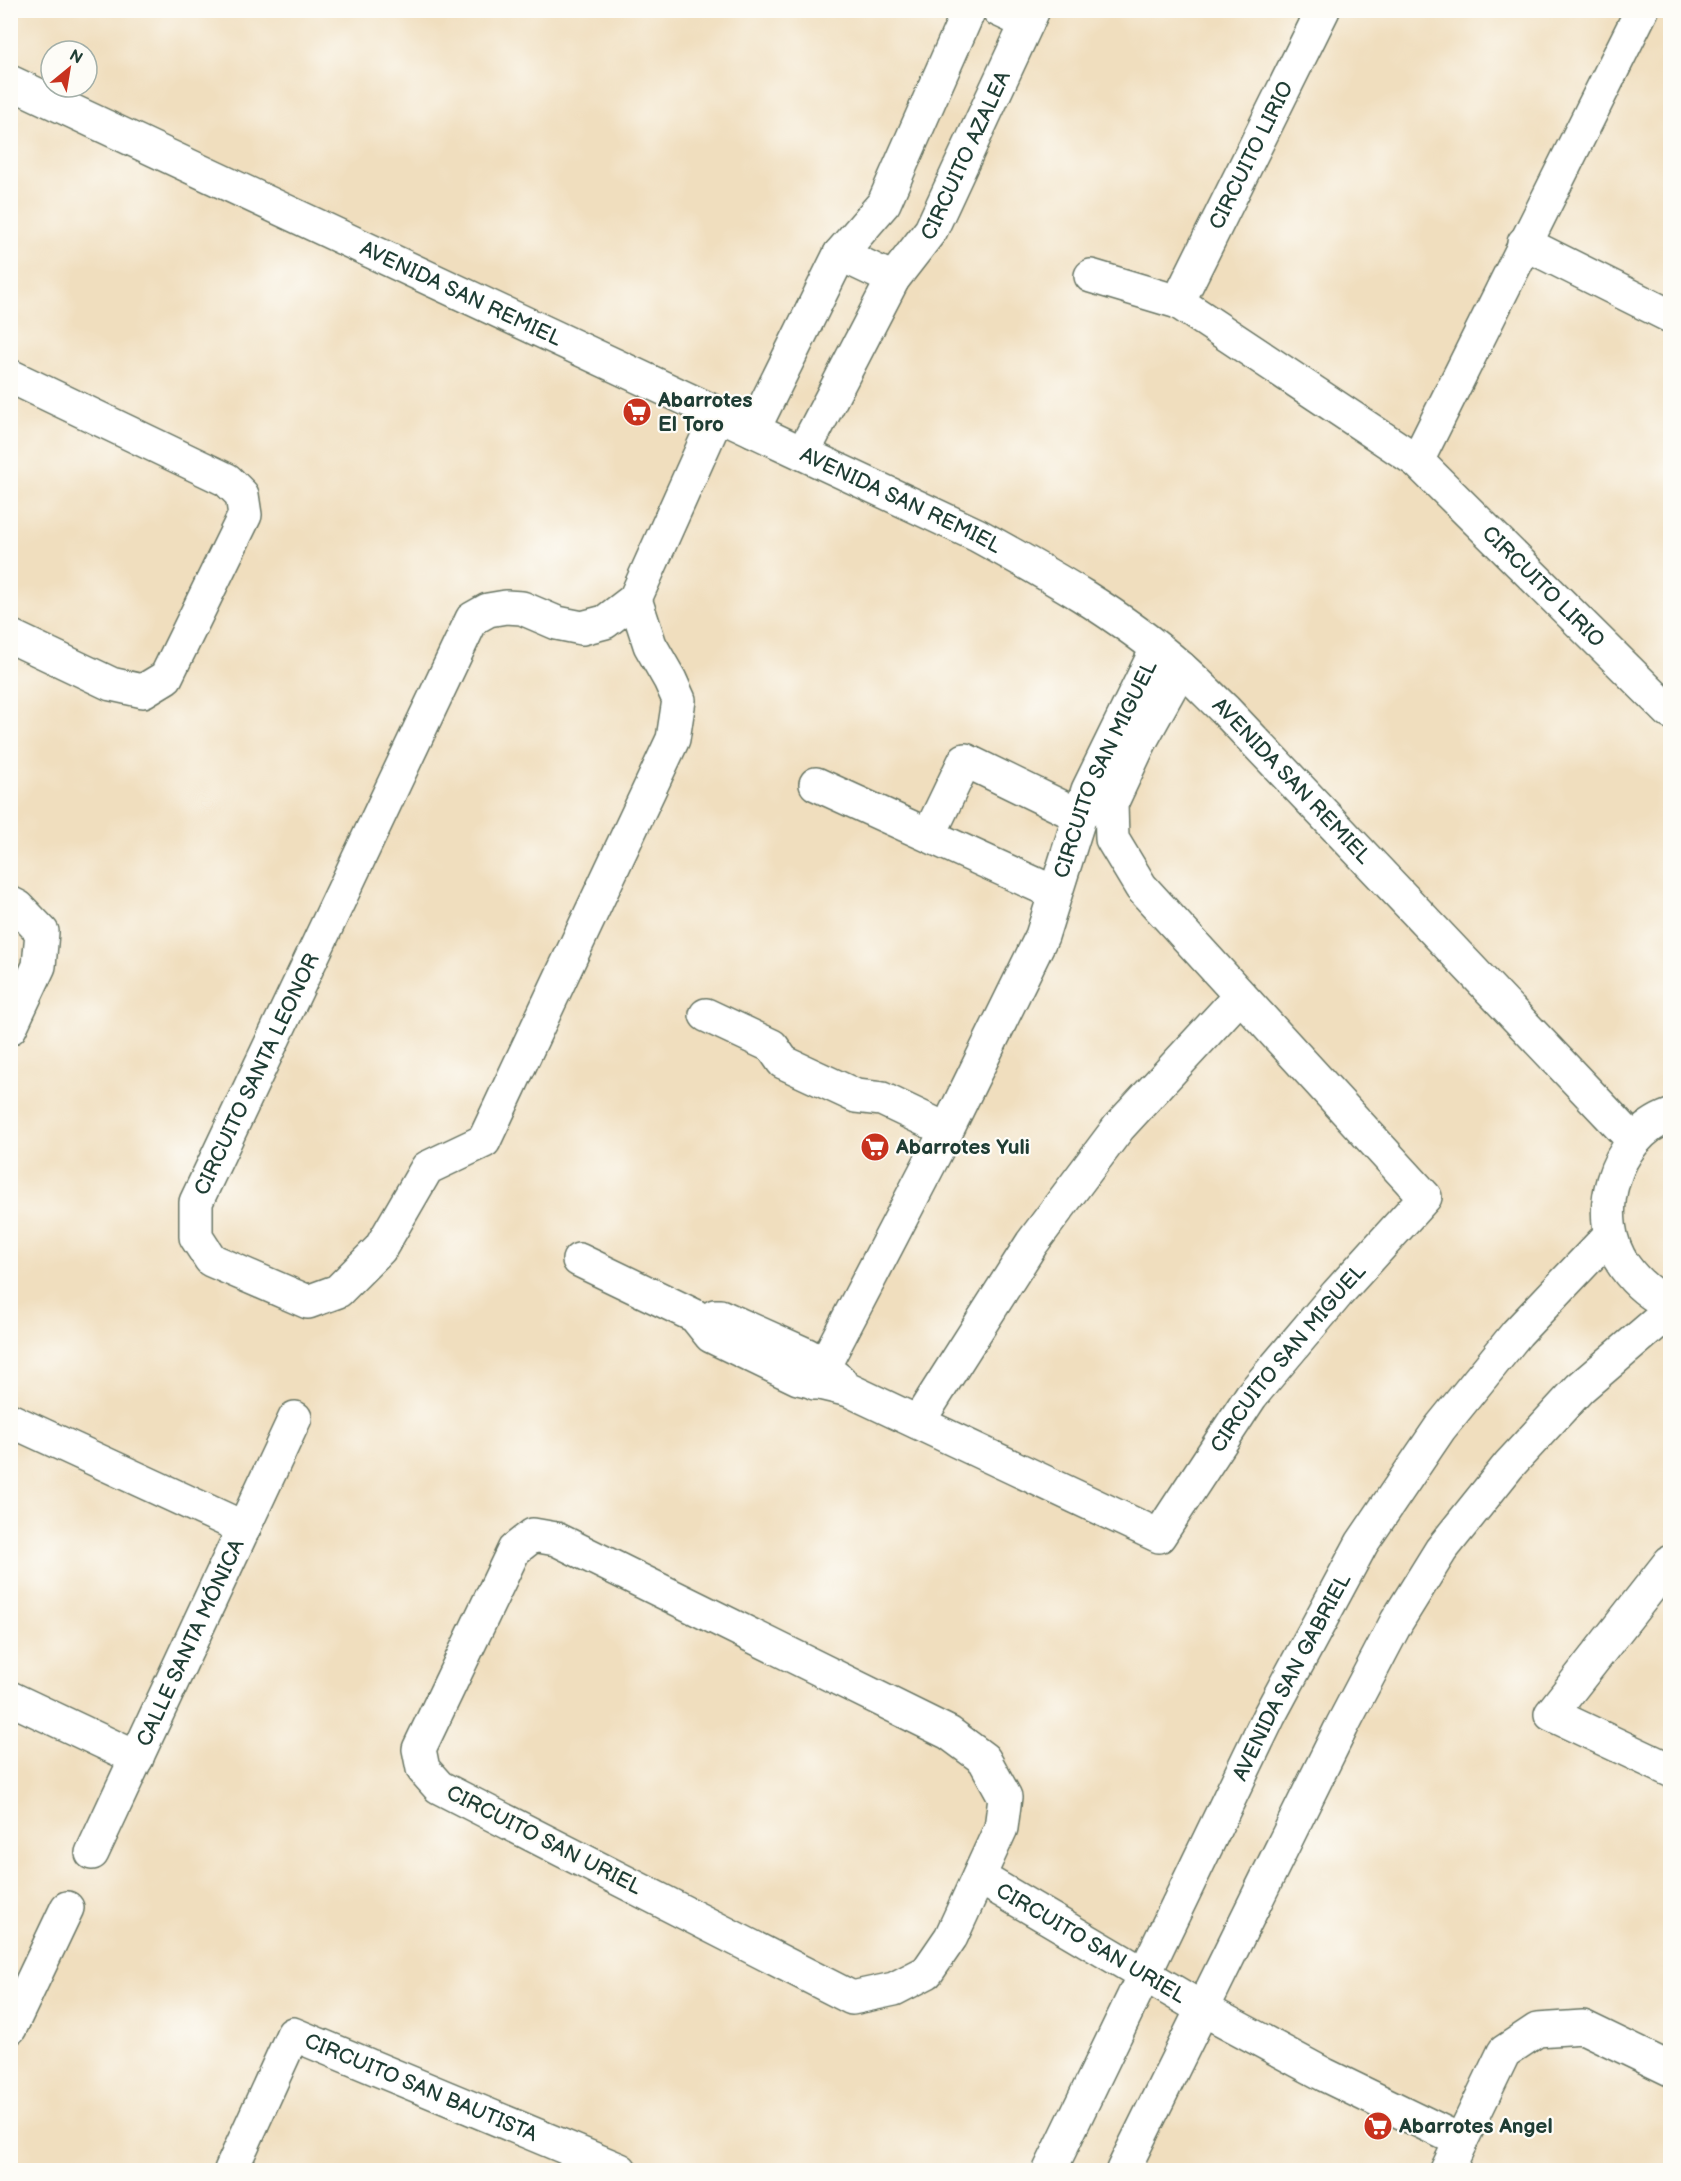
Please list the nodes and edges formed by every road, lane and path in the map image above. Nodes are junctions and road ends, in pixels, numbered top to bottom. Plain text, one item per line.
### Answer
1 (969, 10) edge
2 (1323, 10) edge
3 (1642, 10) edge
4 (1020, 15) edge
5 (10, 82) edge
6 (1524, 243) junction
7 (840, 254) junction
8 (1091, 276) dead end
9 (893, 279) junction
10 (1178, 302) junction
11 (1671, 316) edge
12 (10, 376) edge
13 (718, 414) junction
14 (753, 430) junction
15 (803, 453) junction
16 (1417, 461) junction
17 (635, 599) junction
18 (10, 636) edge
19 (1169, 658) junction
20 (1671, 712) edge
21 (816, 784) dead end
22 (1080, 816) junction
23 (929, 836) junction
24 (1055, 893) junction
25 (10, 903) edge
26 (1240, 996) junction
27 (706, 1015) dead end
28 (10, 1028) edge
29 (1671, 1116) edge
30 (947, 1130) junction
31 (1634, 1141) junction
32 (1610, 1235) junction
33 (579, 1260) dead end
34 (1671, 1305) edge
35 (1671, 1311) edge
36 (819, 1375) junction
37 (295, 1418) dead end
38 (10, 1420) edge
39 (918, 1422) junction
40 (244, 1528) junction
41 (1671, 1562) edge
42 (10, 1698) edge
43 (137, 1758) junction
44 (1671, 1770) edge
45 (92, 1852) dead end
46 (980, 1876) junction
47 (67, 1908) dead end
48 (22, 1970) edge
49 (1143, 1974) junction
50 (1203, 2009) junction
51 (10, 2028) edge
52 (1671, 2068) edge
53 (1461, 2141) junction
54 (231, 2170) edge
55 (620, 2170) edge
56 (1050, 2170) edge
57 (1123, 2170) edge
58 (1448, 2170) edge

1 - 7 street
2 - 10 street, CIRCUITO LIRIO
3 - 6 street
4 - 9 street, CIRCUITO AZALEA
5 - 13 street, AVENIDA SAN REMIEL
6 - 11 street
6 - 16 street
7 - 9 street
7 - 14 street
8 - 10 street, CIRCUITO LIRIO
9 - 15 street, CIRCUITO AZALEA
10 - 16 street, CIRCUITO LIRIO
12 - 18 street
13 - 14 street, AVENIDA SAN REMIEL
13 - 17 street, CIRCUITO SANTA LEONOR
14 - 15 street, AVENIDA SAN REMIEL
15 - 19 street, AVENIDA SAN REMIEL
16 - 20 street, CIRCUITO LIRIO
17 - 17 street, CIRCUITO SANTA LEONOR
19 - 22 street, CIRCUITO SAN MIGUEL
19 - 26 street, CIRCUITO SAN MIGUEL
19 - 31 street, AVENIDA SAN REMIEL
21 - 23 street, CIRCUITO SAN MIGUEL
22 - 23 street
22 - 24 street, CIRCUITO SAN MIGUEL
23 - 24 street, CIRCUITO SAN MIGUEL
24 - 30 street, CIRCUITO SAN MIGUEL
25 - 28 street
26 - 39 street
26 - 39 street, CIRCUITO SAN MIGUEL
27 - 30 street
29 - 31 street
30 - 36 street, CIRCUITO SAN MIGUEL
31 - 32 street
32 - 34 street
32 - 49 street, AVENIDA SAN GABRIEL
33 - 36 street, CIRCUITO SAN MIGUEL
35 - 50 street
36 - 39 street, CIRCUITO SAN MIGUEL
37 - 40 street, CALLE SANTA MÓNICA
38 - 40 street, CALLE SANTA MÓNICA
40 - 43 street, CALLE SANTA MÓNICA
41 - 44 street
42 - 43 street, CALLE SANTA MÓNICA
43 - 45 street, CALLE SANTA MÓNICA
46 - 46 street, CIRCUITO SAN URIEL
46 - 49 street, CIRCUITO SAN URIEL
47 - 48 street
48 - 51 street
49 - 50 street, CIRCUITO SAN URIEL
49 - 56 street, AVENIDA SAN GABRIEL
50 - 53 street, CIRCUITO SAN URIEL
50 - 57 street
52 - 53 street
53 - 58 street
54 - 55 street, CIRCUITO SAN BAUTISTA

